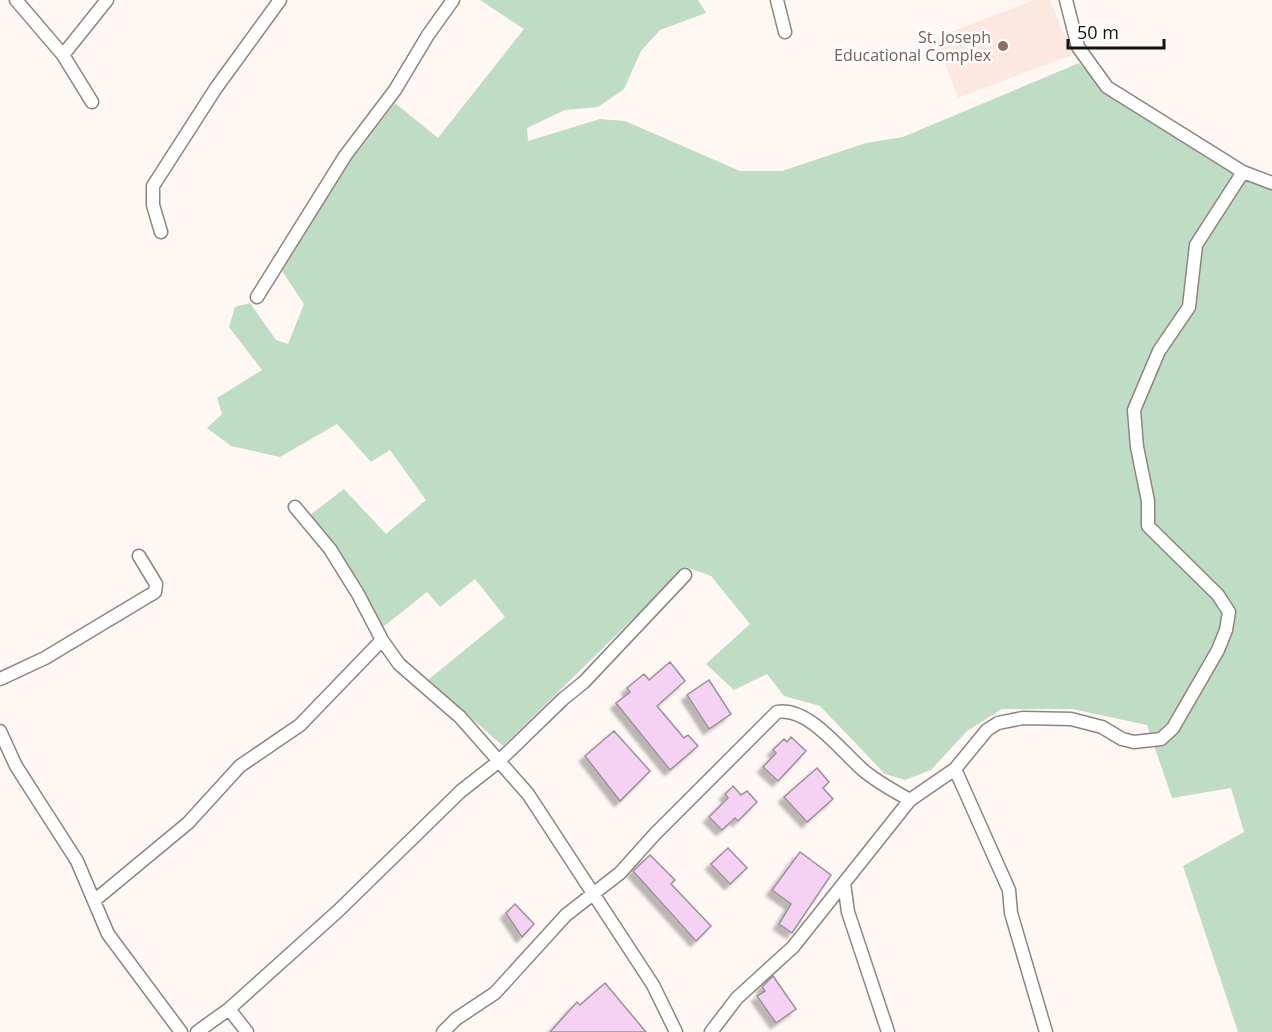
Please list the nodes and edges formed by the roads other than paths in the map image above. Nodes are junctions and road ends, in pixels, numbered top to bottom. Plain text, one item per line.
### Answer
1 (16, 0) edge
2 (107, 0) edge
3 (280, 0) edge
4 (453, 0) edge
5 (777, 0) edge
6 (1066, 0) edge
7 (785, 33) dead end
8 (63, 55) junction
9 (92, 102) dead end
10 (1243, 172) junction
11 (1272, 183) edge
12 (161, 232) dead end
13 (257, 297) dead end
14 (295, 507) dead end
15 (139, 556) dead end
16 (685, 576) dead end
17 (382, 640) junction
18 (0, 679) edge
19 (0, 731) edge
20 (498, 762) junction
21 (955, 769) junction
22 (910, 800) junction
23 (844, 883) junction
24 (593, 897) junction
25 (95, 900) junction
26 (826, 906) junction
27 (848, 912) junction
28 (230, 1009) junction
29 (181, 1032) edge
30 (196, 1032) edge
31 (247, 1032) edge
32 (442, 1032) edge
33 (676, 1032) edge
34 (711, 1032) edge
35 (888, 1032) edge
36 (1046, 1032) edge

1 - 8 street
2 - 8 street
3 - 12 street
4 - 13 street
5 - 7 street
6 - 10 street
8 - 9 street
10 - 11 street
10 - 21 street
14 - 17 street
15 - 18 street
16 - 20 street
17 - 20 street
17 - 25 street
19 - 25 street
20 - 24 street
20 - 28 street
21 - 22 street
21 - 36 street
22 - 23 street
22 - 24 street
23 - 26 street
23 - 27 street
24 - 32 street
24 - 33 street
25 - 29 street
26 - 27 street
26 - 34 street
27 - 35 street
28 - 30 street
28 - 31 street

